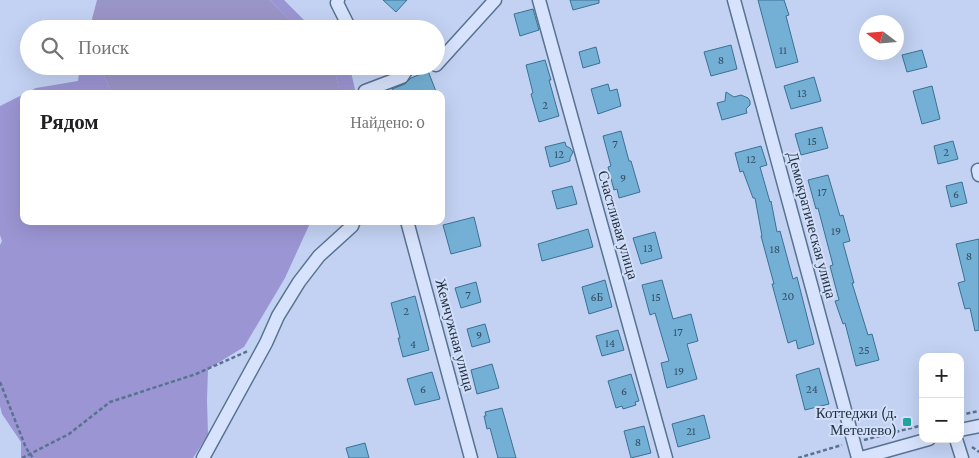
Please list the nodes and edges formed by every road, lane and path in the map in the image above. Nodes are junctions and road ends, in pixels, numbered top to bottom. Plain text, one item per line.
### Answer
1 (495, 0) edge
2 (539, 0) edge
3 (734, 0) edge
4 (336, 1) edge
5 (346, 20) edge
6 (445, 55) edge
7 (403, 75) edge
8 (370, 90) edge
9 (352, 225) edge
10 (408, 225) edge
11 (266, 343) junction
12 (0, 382) edge
13 (979, 411) edge
14 (964, 414) edge
15 (979, 426) edge
16 (964, 429) edge
17 (919, 442) edge
18 (957, 443) edge
19 (30, 454) junction
20 (22, 458) edge
21 (33, 458) edge
22 (203, 458) edge
23 (471, 458) edge
24 (666, 458) edge
25 (860, 458) edge
26 (962, 458) edge

1 - 6 street
2 - 24 street, Счастливая улица
3 - 25 street, Демократическая улица
4 - 5 street
7 - 8 street
9 - 11 street
10 - 23 street, Жемчужная улица
11 - 19 path
11 - 22 street
12 - 19 path
13 - 14 path
15 - 16 street
17 - 25 street
18 - 26 street
19 - 20 path
19 - 21 path

